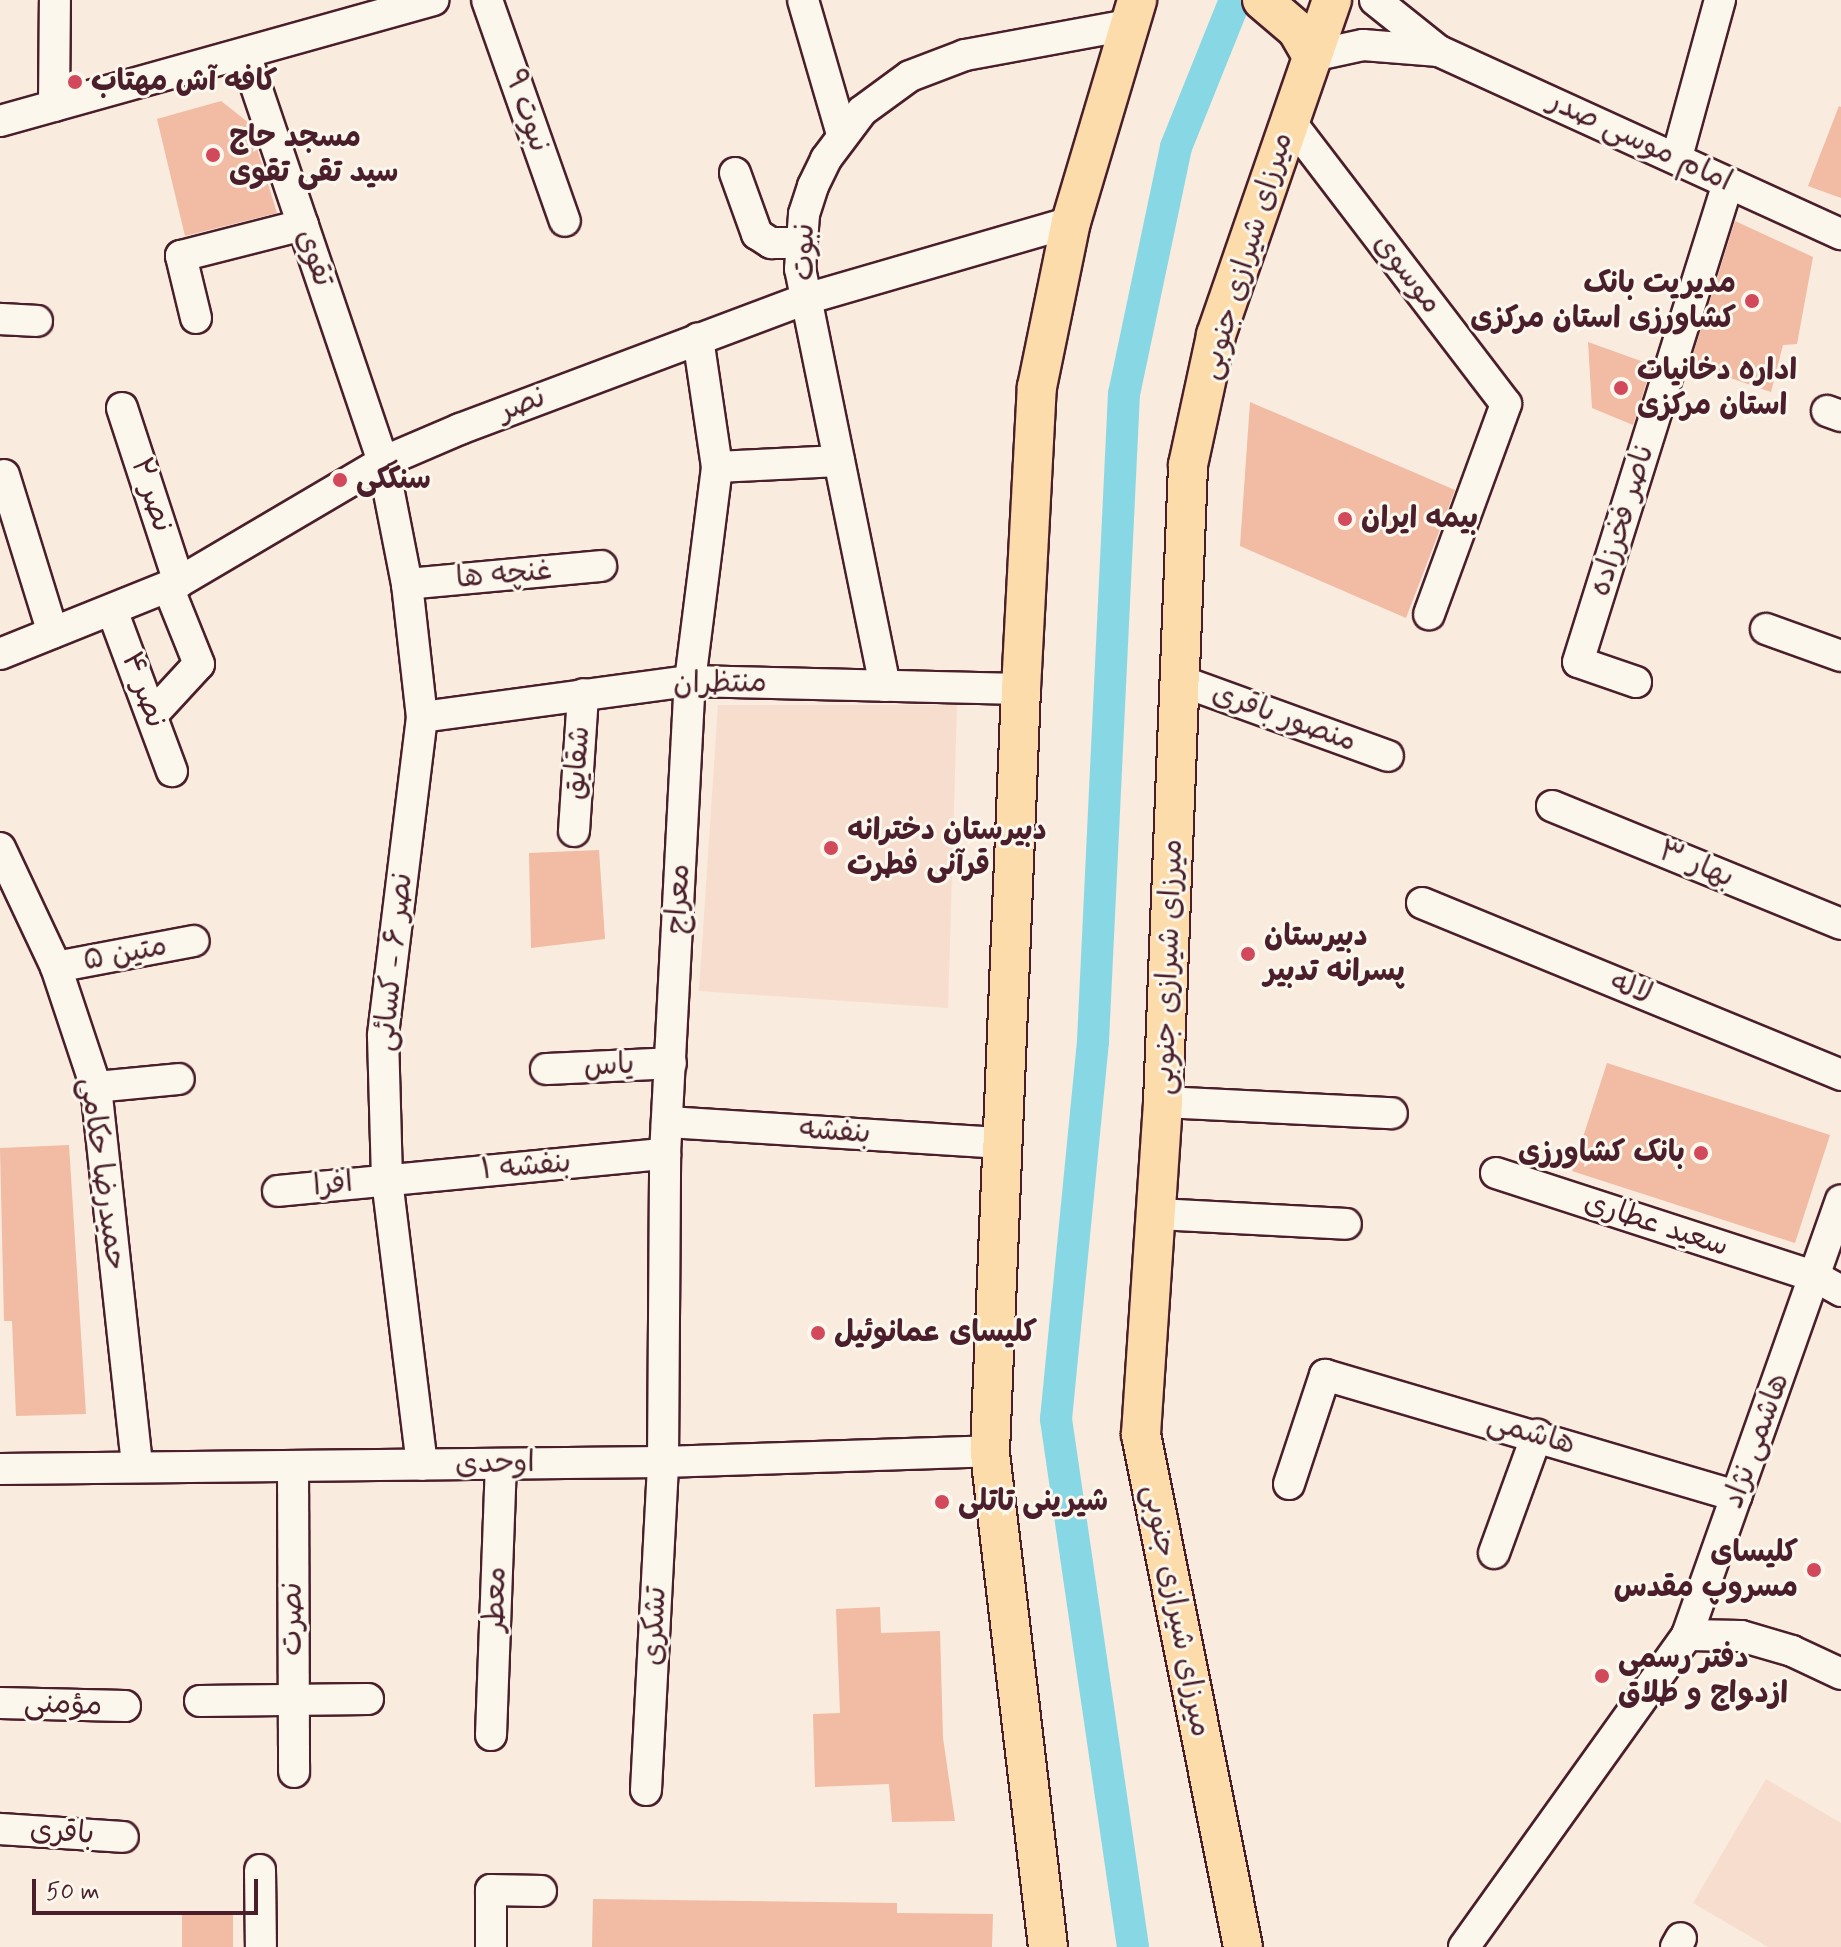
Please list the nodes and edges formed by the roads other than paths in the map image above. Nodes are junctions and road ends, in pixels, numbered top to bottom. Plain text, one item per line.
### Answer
1 (55, 0) edge
2 (433, 0) edge
3 (487, 0) edge
4 (803, 0) edge
5 (1332, 0) edge
6 (1375, 0) edge
7 (1720, 0) edge
8 (1268, 3) edge
9 (1133, 8) edge
10 (341, 14) edge
11 (1439, 51) junction
12 (245, 54) junction
13 (1312, 56) junction
14 (54, 106) junction
15 (1289, 120) junction
16 (0, 121) edge
17 (842, 134) junction
18 (1677, 157) junction
19 (735, 173) dead end
20 (1728, 183) junction
21 (565, 221) dead end
22 (1071, 222) junction
23 (303, 225) junction
24 (1841, 234) edge
25 (800, 243) junction
26 (806, 299) junction
27 (196, 318) dead end
28 (0, 319) edge
29 (37, 321) dead end
30 (698, 338) junction
31 (122, 408) dead end
32 (839, 461) junction
33 (383, 462) junction
34 (717, 467) junction
35 (4, 475) dead end
36 (601, 566) dead end
37 (407, 584) junction
38 (174, 585) junction
39 (112, 610) junction
40 (1429, 614) dead end
41 (1766, 629) dead end
42 (53, 633) junction
43 (0, 654) edge
44 (1841, 656) edge
45 (690, 681) junction
46 (1181, 681) junction
47 (1636, 682) dead end
48 (885, 686) junction
49 (1021, 689) junction
50 (583, 694) junction
51 (152, 715) junction
52 (422, 717) junction
53 (1388, 756) dead end
54 (172, 771) dead end
55 (1552, 806) dead end
56 (574, 831) dead end
57 (0, 848) edge
58 (1422, 903) dead end
59 (1841, 924) edge
60 (194, 941) dead end
61 (56, 967) junction
62 (671, 1063) junction
63 (546, 1069) dead end
64 (1841, 1075) edge
65 (179, 1079) dead end
66 (96, 1087) junction
67 (1163, 1102) junction
68 (1392, 1113) dead end
69 (667, 1122) junction
70 (1003, 1143) junction
71 (665, 1154) junction
72 (1496, 1173) dead end
73 (387, 1180) junction
74 (278, 1191) dead end
75 (1841, 1201) edge
76 (1158, 1214) junction
77 (1346, 1224) dead end
78 (1828, 1284) edge
79 (1537, 1435) junction
80 (990, 1451) junction
81 (663, 1462) junction
82 (501, 1464) junction
83 (422, 1465) junction
84 (293, 1466) junction
85 (137, 1467) junction
86 (0, 1469) edge
87 (1289, 1484) dead end
88 (1737, 1496) junction
89 (1494, 1553) dead end
90 (1687, 1635) junction
91 (1841, 1674) edge
92 (368, 1699) dead end
93 (293, 1700) junction
94 (200, 1701) dead end
95 (0, 1703) edge
96 (125, 1706) dead end
97 (491, 1735) dead end
98 (294, 1772) dead end
99 (646, 1790) dead end
100 (0, 1829) edge
101 (123, 1837) dead end
102 (260, 1870) dead end
103 (541, 1891) dead end
104 (261, 1947) edge
105 (491, 1947) edge
106 (1048, 1947) edge
107 (1243, 1947) edge
108 (1464, 1947) edge

1 - 14 street
2 - 10 street
3 - 21 street, نبوت ۹
4 - 17 street
5 - 13 main road, میرزای شیرازی جنوبی
6 - 11 street, امام موسی صدر
7 - 18 street
8 - 13 main road
9 - 17 street, نبوت
9 - 22 main road
10 - 12 street
11 - 13 street, امام موسی صدر
11 - 18 street, امام موسی صدر
12 - 14 street
12 - 23 street, تقوی
13 - 15 main road, میرزای شیرازی جنوبی
14 - 16 street
15 - 40 street, موسوی
15 - 46 main road, میرزای شیرازی جنوبی
17 - 25 street, نبوت
18 - 20 street, امام موسی صدر
19 - 25 street
20 - 24 street, امام موسی صدر
20 - 47 street, ناصر فخرزاده
22 - 26 street, نصر
22 - 49 main road
23 - 27 street
23 - 33 street, تقوی
25 - 26 street, نبوت
26 - 30 street, نصر
26 - 32 street, نبوت
28 - 29 street
30 - 33 street, نصر
30 - 34 street, معراج
31 - 38 street, نصر ۲
32 - 34 street
32 - 48 street, نبوت
33 - 37 street, نصر ۶ - کسائی
33 - 38 street, نصر
34 - 45 street, معراج
35 - 42 street
36 - 37 street, غنچه ها
37 - 52 street, نصر ۶ - کسائی
38 - 39 street, نصر
38 - 51 street, نصر ۲
39 - 42 street, نصر
39 - 51 street, نصر ۴
41 - 44 street
42 - 43 street, نصر
45 - 48 street, منتظران
45 - 50 street, منتظران
45 - 62 street, معراج
46 - 53 street, منصور باقری
46 - 67 main road, میرزای شیرازی جنوبی
48 - 49 street, منتظران
49 - 70 main road
50 - 52 street, منتظران
50 - 56 street, شقایق
51 - 54 street, نصر ۴
52 - 73 street, نصر ۶ - کسائی
55 - 59 street, بهار ۳
57 - 61 street, حمیدرضا حکامی
58 - 64 street, لاله
60 - 61 street, متین ۵
61 - 66 street, حمیدرضا حکامی
62 - 63 street, یاس
62 - 69 street, معراج
65 - 66 street
66 - 85 street, حمیدرضا حکامی
67 - 68 street
67 - 76 main road, میرزای شیرازی جنوبی
69 - 70 street, بنفشه
69 - 71 street, معراج
70 - 80 main road
71 - 73 street, بنفشه ۱
71 - 81 street, معراج
72 - 78 street, سعید عطاری
73 - 74 street, افرا
73 - 83 street, نصر ۶ - کسائی
75 - 78 street, هاشمی نژاد
76 - 77 street
76 - 107 main road, میرزای شیرازی جنوبی
78 - 88 street, هاشمی نژاد
79 - 87 street, هاشمی
79 - 88 street, هاشمی
79 - 89 street
80 - 81 street, اوحدی
80 - 106 main road
81 - 82 street, اوحدی
81 - 99 street, تشکری
82 - 83 street, اوحدی
82 - 97 street, معطر
83 - 84 street, اوحدی
84 - 85 street, اوحدی
84 - 93 street, نصرت
85 - 86 street, اوحدی
88 - 90 street, هاشمی نژاد
90 - 91 street
90 - 108 street, هاشمی نژاد
92 - 93 street
93 - 94 street
93 - 98 street, نصرت
95 - 96 street, مؤمنی
100 - 101 street, باقری
102 - 104 street
103 - 105 street

